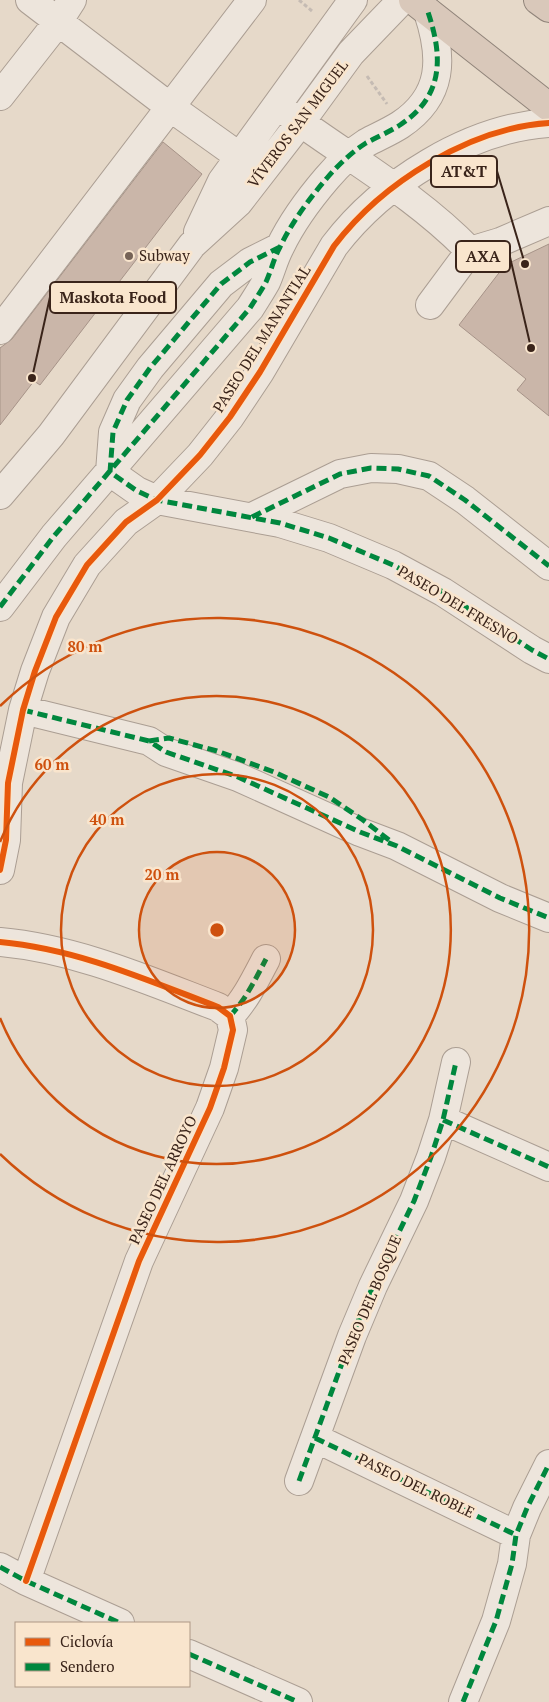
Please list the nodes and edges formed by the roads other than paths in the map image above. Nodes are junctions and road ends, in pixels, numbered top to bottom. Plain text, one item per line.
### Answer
1 (30, 0) edge
2 (252, 0) edge
3 (353, 0) edge
4 (402, 0) edge
5 (538, 0) edge
6 (421, 6) edge
7 (549, 8) edge
8 (65, 11) edge
9 (0, 96) edge
10 (277, 105) junction
11 (170, 107) junction
12 (549, 107) edge
13 (300, 123) junction
14 (549, 123) edge
15 (349, 155) junction
16 (240, 156) junction
17 (395, 186) junction
18 (549, 221) edge
19 (192, 245) junction
20 (280, 247) junction
21 (470, 251) junction
22 (430, 305) dead end
23 (0, 330) edge
24 (110, 472) junction
25 (0, 495) edge
26 (157, 500) junction
27 (252, 517) junction
28 (549, 566) edge
29 (0, 607) edge
30 (549, 659) edge
31 (23, 710) junction
32 (0, 870) edge
33 (549, 918) edge
34 (0, 942) edge
35 (266, 959) dead end
36 (230, 1016) junction
37 (456, 1062) dead end
38 (442, 1120) junction
39 (549, 1167) edge
40 (315, 1438) junction
41 (549, 1464) edge
42 (299, 1481) dead end
43 (516, 1535) junction
44 (0, 1567) edge
45 (26, 1581) junction
46 (118, 1622) edge
47 (190, 1654) edge
48 (298, 1702) edge
49 (463, 1702) edge

1 - 8 street
2 - 11 street
3 - 10 street, VÍVEROS SAN MIGUEL
4 - 13 street, VÍVEROS SAN MIGUEL
5 - 7 highway
6 - 12 highway
6 - 15 street, PASEO DEL MANANTIAL
8 - 9 street
8 - 11 street
10 - 13 street
10 - 16 street, VÍVEROS SAN MIGUEL
11 - 16 street
11 - 23 street
13 - 15 street
13 - 19 street, VÍVEROS SAN MIGUEL
14 - 17 street, PASEO DEL MANANTIAL
15 - 17 street
15 - 20 street, PASEO DEL MANANTIAL
16 - 19 street, VÍVEROS SAN MIGUEL
17 - 21 street
17 - 26 street, PASEO DEL MANANTIAL
18 - 21 street
19 - 25 street, VÍVEROS SAN MIGUEL
20 - 24 street, PASEO DEL MANANTIAL
20 - 24 street
21 - 22 street
24 - 26 street, PASEO DEL FRESNO
24 - 29 street, PASEO DEL MANANTIAL
26 - 27 street, PASEO DEL FRESNO
26 - 31 street, PASEO DEL MANANTIAL
27 - 28 street
27 - 30 street, PASEO DEL FRESNO
31 - 32 street, PASEO DEL MANANTIAL
31 - 33 street
34 - 36 street
35 - 36 street
36 - 45 street, PASEO DEL ARROYO
37 - 38 street, PASEO DEL BOSQUE
38 - 39 street
38 - 40 street, PASEO DEL BOSQUE
40 - 42 street, PASEO DEL BOSQUE
40 - 43 street, PASEO DEL ROBLE
41 - 43 street
43 - 49 street
44 - 45 street
45 - 46 street
47 - 48 street

